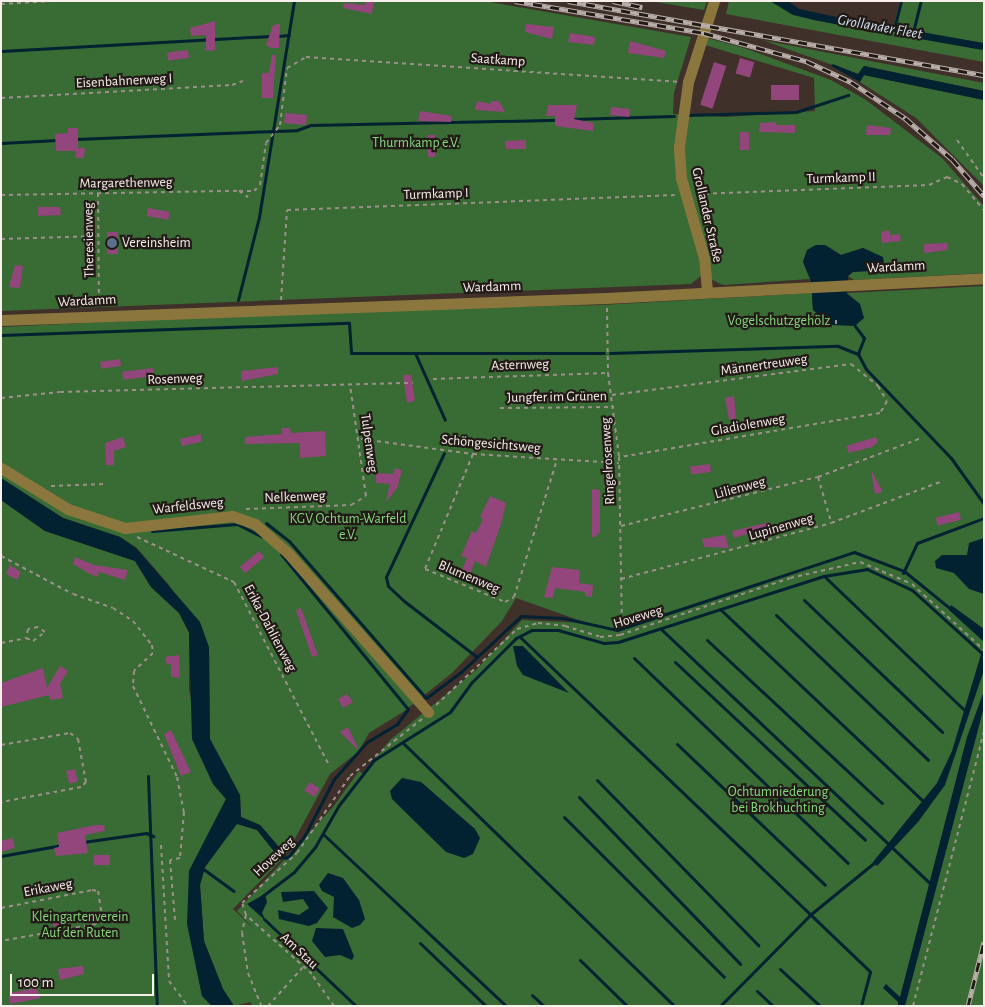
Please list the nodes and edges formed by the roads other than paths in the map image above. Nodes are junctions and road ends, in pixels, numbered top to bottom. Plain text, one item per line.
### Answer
1 (714, 1) edge
2 (984, 278) edge
3 (707, 292) junction
4 (1, 320) edge
5 (1, 468) edge
6 (428, 712) road end

1 - 3 street, Grollander Straße
2 - 3 street, Wardamm
3 - 4 street, Wardamm
5 - 6 street, Warfeldsweg

